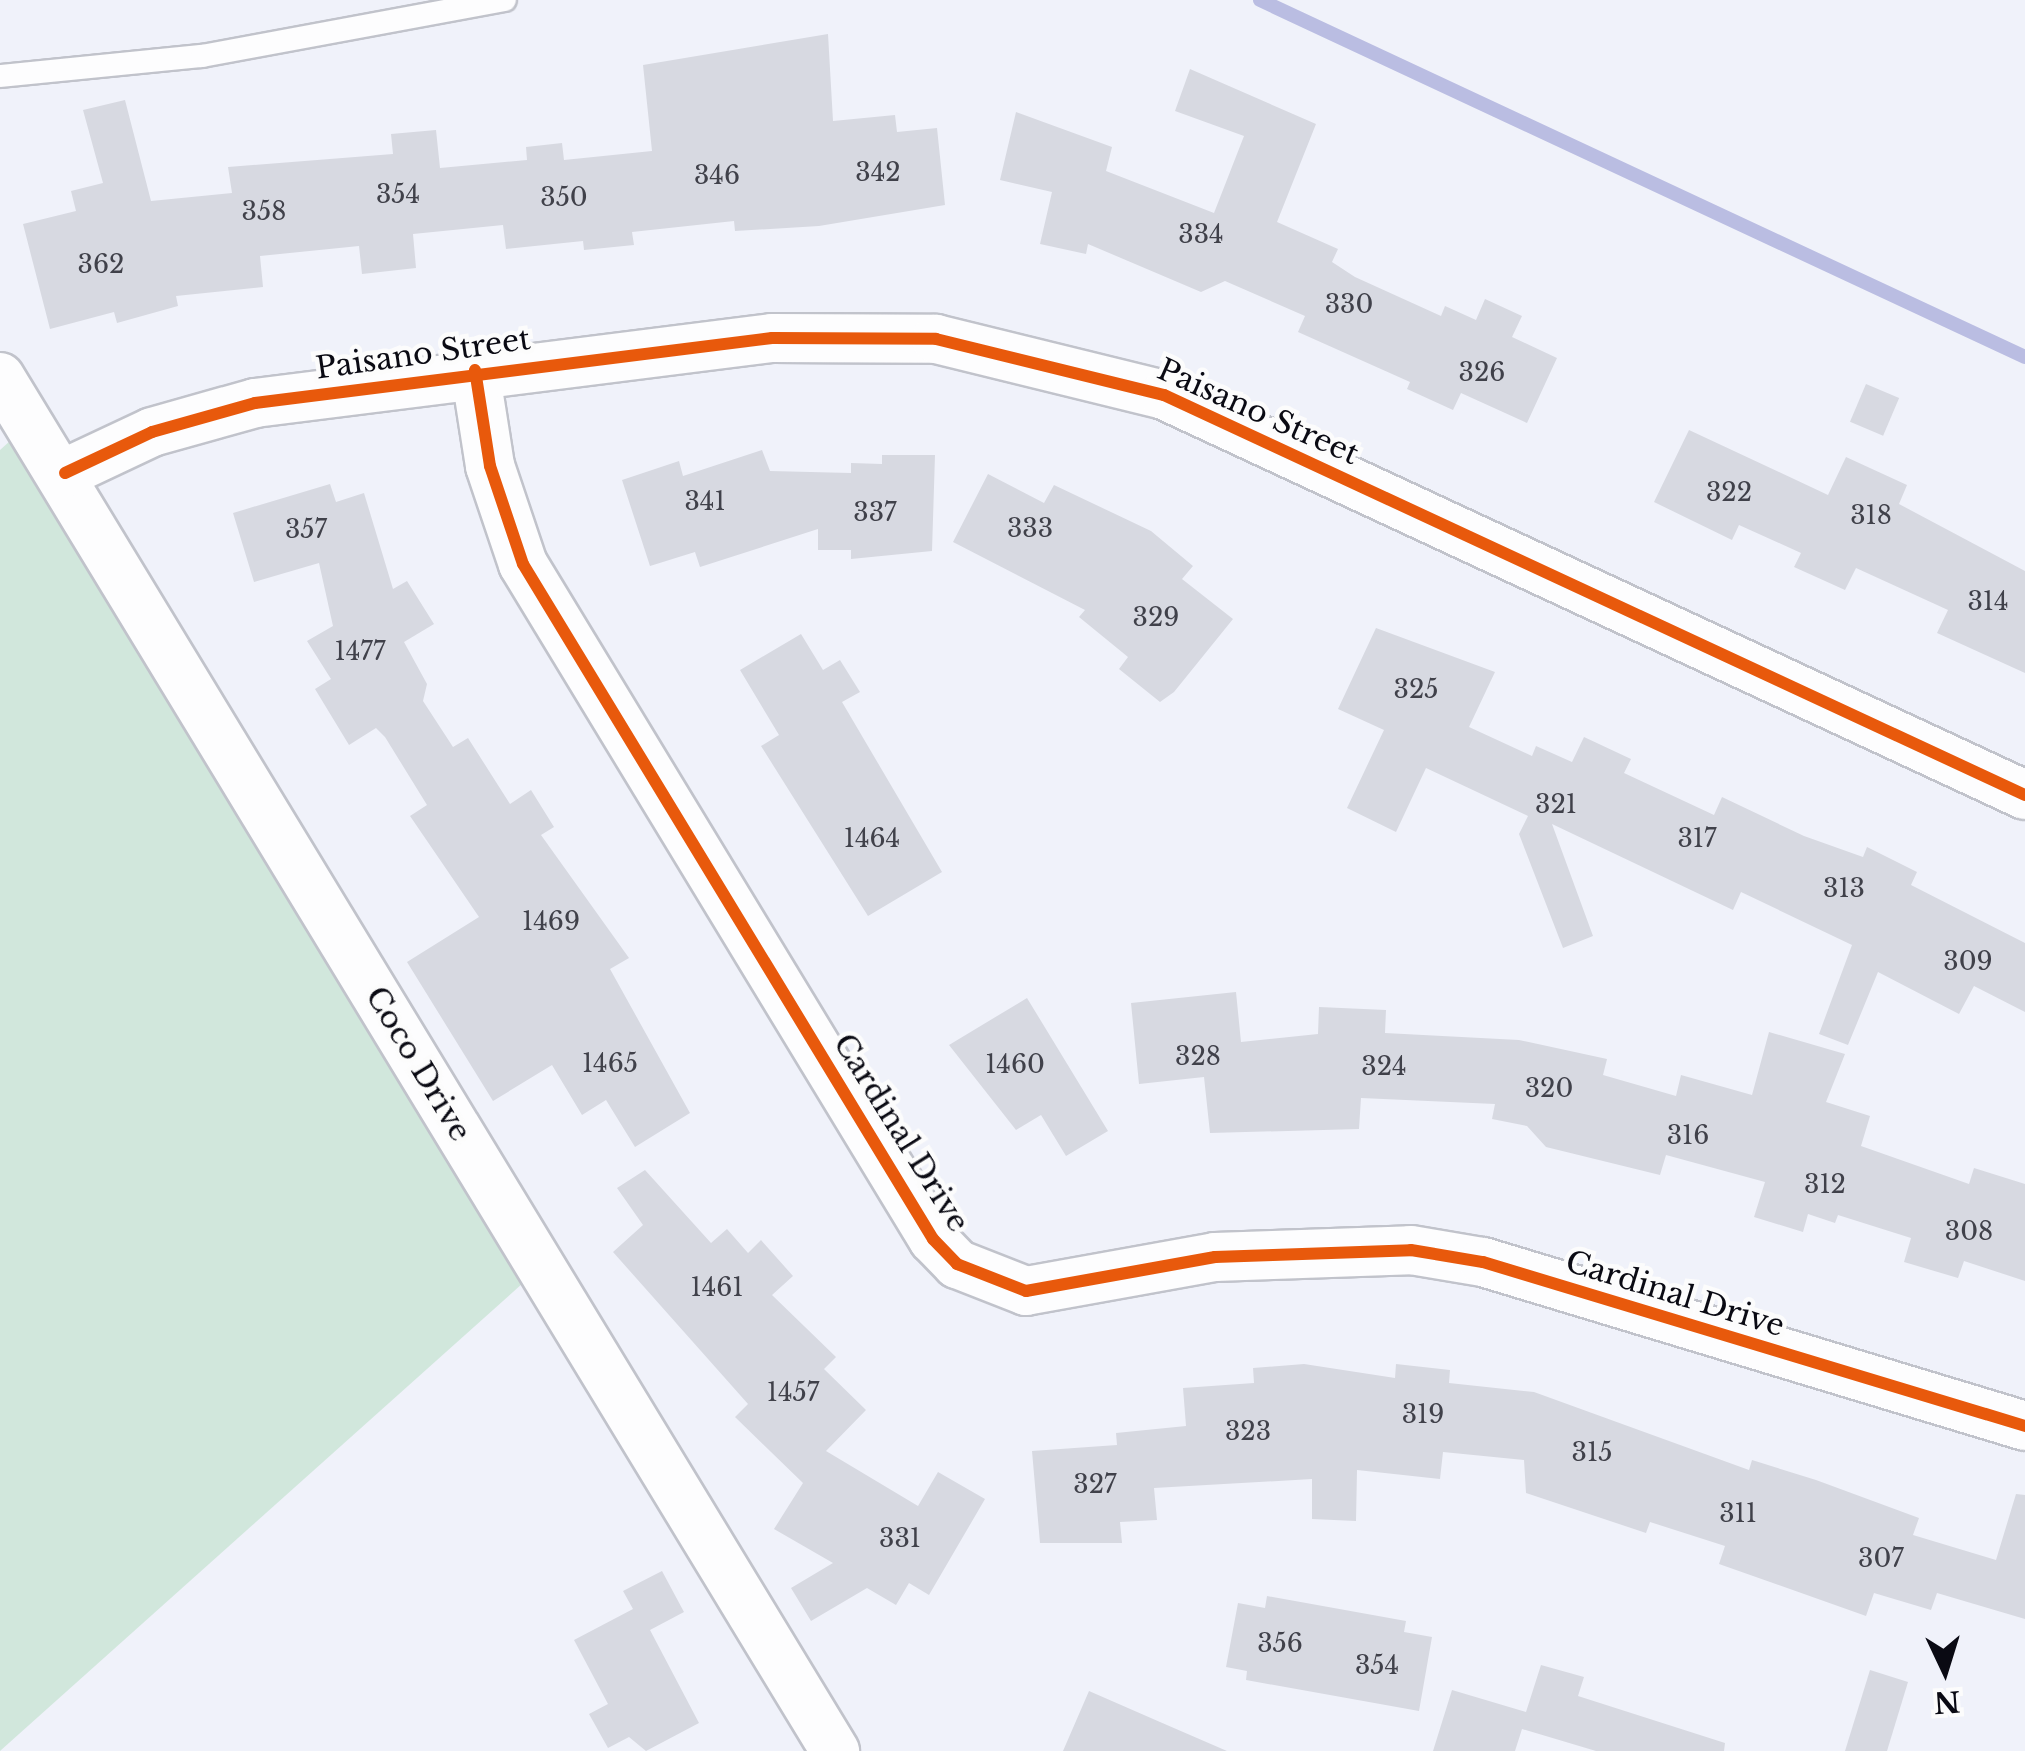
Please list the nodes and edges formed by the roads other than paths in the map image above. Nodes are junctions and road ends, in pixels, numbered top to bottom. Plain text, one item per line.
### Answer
1 (505, 0) edge
2 (0, 76) edge
3 (475, 370) junction
4 (0, 377) edge
5 (65, 473) junction
6 (2025, 795) edge
7 (2025, 1426) edge
8 (835, 1751) edge

1 - 2 lane
3 - 5 street, Paisano Street
3 - 6 street, Paisano Street
3 - 7 street, Cardinal Drive
4 - 5 street, Coco Drive
5 - 8 street, Coco Drive

